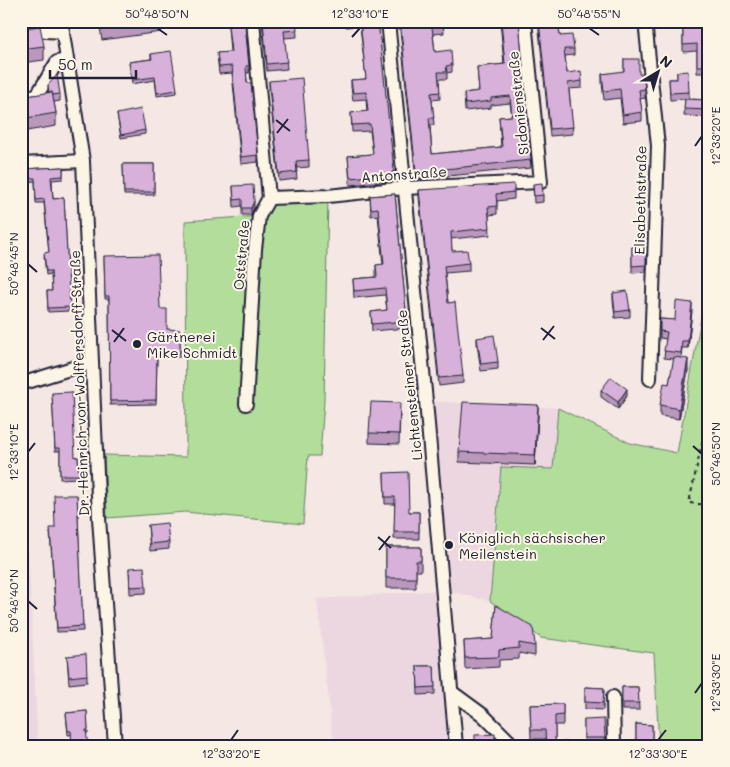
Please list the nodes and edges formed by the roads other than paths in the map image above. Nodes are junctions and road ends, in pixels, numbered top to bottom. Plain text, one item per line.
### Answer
1 (253, 21) edge
2 (388, 21) edge
3 (525, 21) edge
4 (645, 21) edge
5 (62, 26) edge
6 (21, 30) edge
7 (67, 60) junction
8 (21, 98) edge
9 (83, 161) junction
10 (21, 164) edge
11 (541, 182) joint
12 (404, 188) junction
13 (269, 198) junction
14 (92, 362) junction
15 (650, 380) dead end
16 (21, 384) edge
17 (246, 404) dead end
18 (453, 693) junction
19 (613, 697) dead end
20 (115, 746) edge
21 (456, 746) edge
22 (514, 746) edge
23 (614, 746) edge

1 - 13 street
2 - 12 street, Lichtensteiner Straße
3 - 11 street, Sidonienstraße
4 - 15 street, Elisabethstraße
5 - 6 street
5 - 7 street, Dr.-Heinrich-von-Wolffersdorff-Straße
7 - 8 street
7 - 9 street, Dr.-Heinrich-von-Wolffersdorff-Straße
9 - 10 street
9 - 14 street, Dr.-Heinrich-von-Wolffersdorff-Straße
11 - 12 street, Antonstraße
12 - 13 street, Antonstraße
12 - 18 street, Lichtensteiner Straße
13 - 17 street, Oststraße
14 - 16 street
14 - 20 street, Dr.-Heinrich-von-Wolffersdorff-Straße
18 - 21 street, Lichtensteiner Straße
18 - 22 street
19 - 23 street

